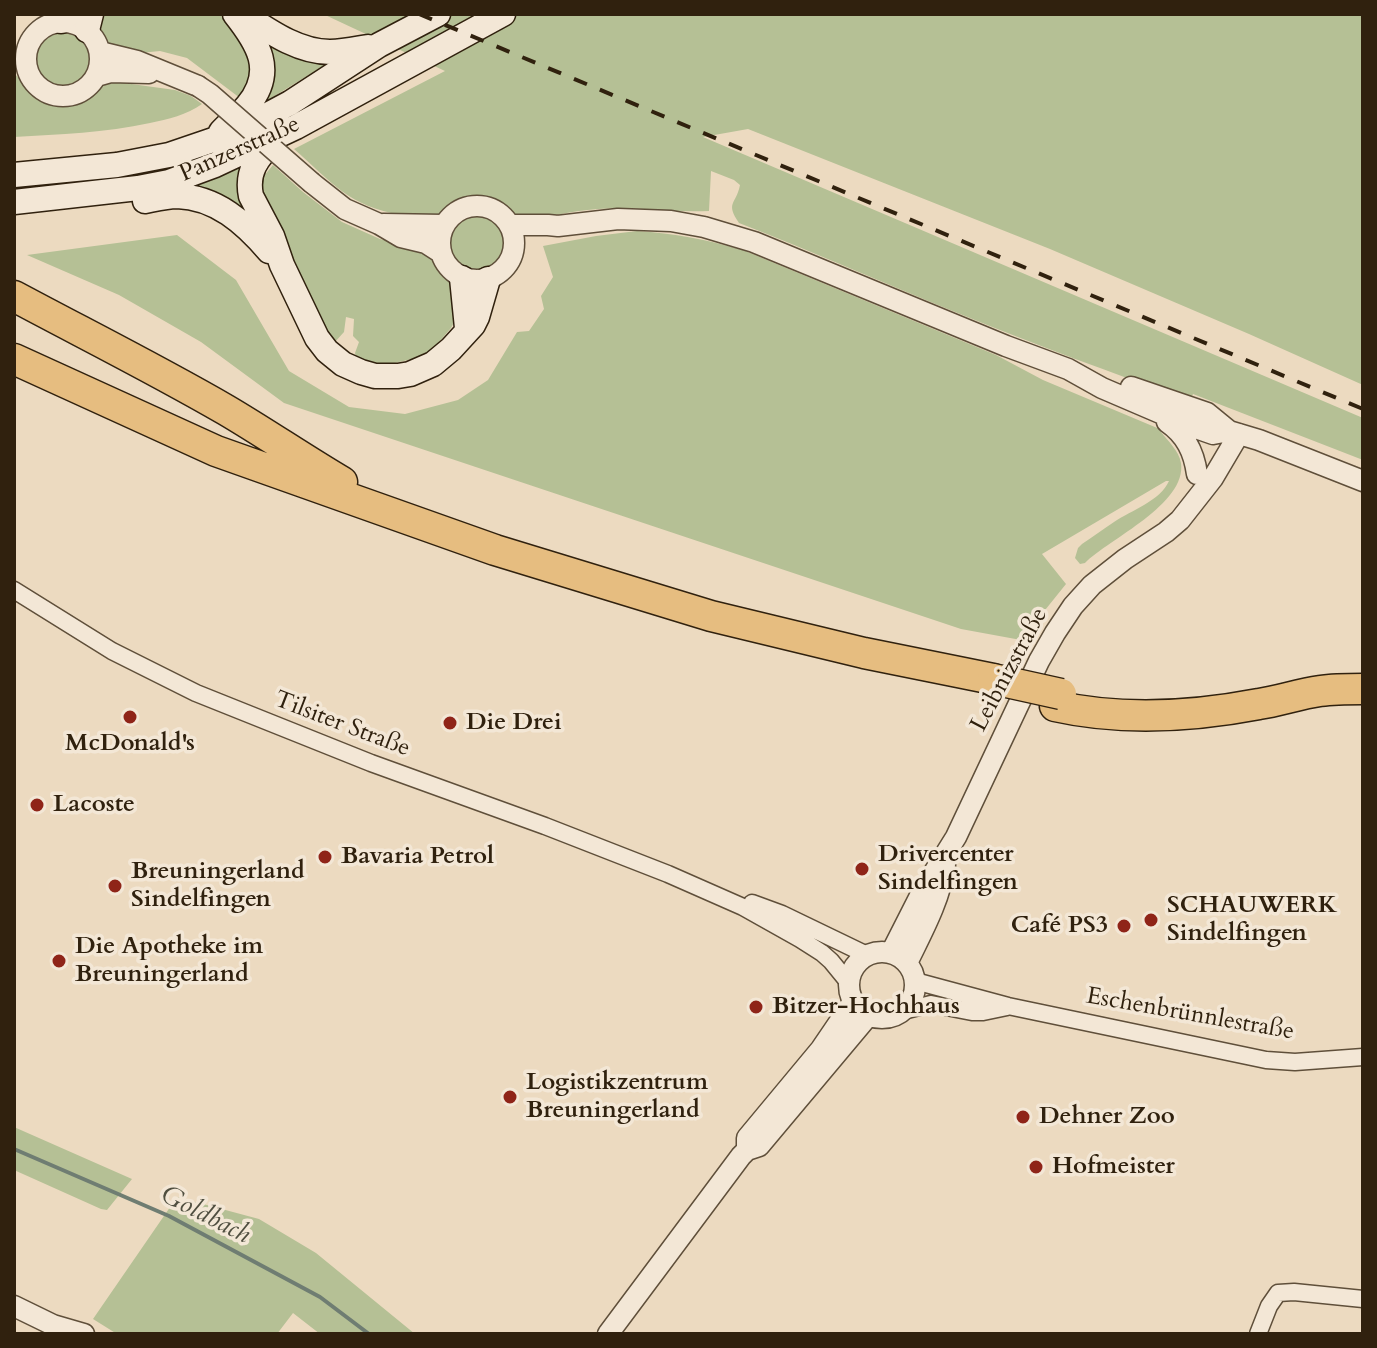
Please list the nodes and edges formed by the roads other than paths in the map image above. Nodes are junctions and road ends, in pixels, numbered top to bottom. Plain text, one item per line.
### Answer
1 (235, 14) edge
2 (243, 14) edge
3 (438, 14) edge
4 (503, 14) edge
5 (77, 20) edge
6 (21, 45) edge
7 (379, 45) junction
8 (100, 52) junction
9 (21, 67) edge
10 (165, 73) junction
11 (97, 76) junction
12 (296, 127) junction
13 (213, 140) junction
14 (14, 175) edge
15 (89, 195) junction
16 (22, 201) edge
17 (379, 224) junction
18 (444, 225) junction
19 (510, 225) junction
20 (558, 226) junction
21 (514, 248) junction
22 (440, 252) junction
23 (282, 265) junction
24 (462, 278) junction
25 (488, 279) junction
26 (14, 296) edge
27 (467, 330) junction
28 (14, 359) edge
29 (1068, 369) junction
30 (14, 376) edge
31 (1137, 403) junction
32 (1234, 432) junction
33 (1197, 474) junction
34 (1363, 481) edge
35 (1189, 508) junction
36 (406, 519) junction
37 (14, 590) edge
38 (1363, 670) edge
39 (991, 685) junction
40 (1363, 689) edge
41 (1058, 700) junction
42 (668, 874) junction
43 (867, 955) junction
44 (904, 966) junction
45 (857, 1001) junction
46 (1008, 1006) junction
47 (903, 1011) junction
48 (1363, 1057) edge
49 (1363, 1299) edge
50 (14, 1306) edge
51 (58, 1330) edge
52 (615, 1332) edge
53 (84, 1334) edge
54 (1258, 1334) edge

1 - 13 main road
2 - 7 main road
3 - 7 main road
4 - 12 main road, Panzerstraße
5 - 6 street
5 - 8 street
6 - 9 street
7 - 13 main road
8 - 10 street
8 - 11 street
9 - 11 street
10 - 11 street
10 - 17 street, bridge
12 - 15 main road, Panzerstraße
12 - 23 main road
13 - 14 main road
15 - 16 main road, Panzerstraße
15 - 23 main road
17 - 18 street
17 - 22 street
18 - 19 street
18 - 22 street
19 - 20 street
19 - 21 street
20 - 21 street
20 - 29 street
21 - 25 street
22 - 24 street
23 - 27 main road
24 - 25 street
24 - 27 main road
25 - 27 main road
26 - 36 highway
28 - 36 highway
29 - 31 street
29 - 32 street
30 - 39 highway
31 - 32 street
31 - 33 street
32 - 33 street
32 - 34 street
32 - 35 street, Leibnizstraße
33 - 35 street
35 - 44 street, Leibnizstraße
36 - 39 highway
37 - 42 street, Tilsiter Straße
38 - 41 highway
39 - 41 highway, bridge
40 - 41 highway
42 - 43 street, Tilsiter Straße
42 - 45 street, Tilsiter Straße
43 - 44 street
43 - 45 street
44 - 46 street, Eschenbrünnlestraße
44 - 47 street
45 - 47 street
45 - 52 street
46 - 47 street, Eschenbrünnlestraße
46 - 48 street, Eschenbrünnlestraße
49 - 54 street
50 - 51 street
51 - 53 street

